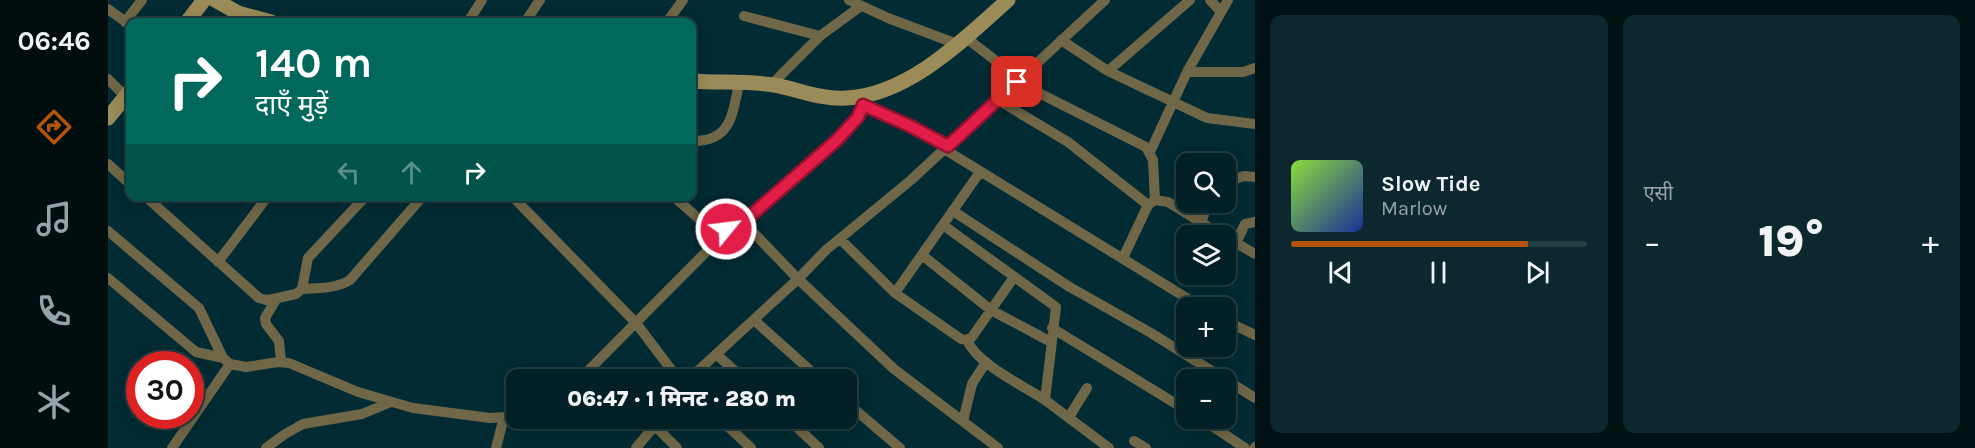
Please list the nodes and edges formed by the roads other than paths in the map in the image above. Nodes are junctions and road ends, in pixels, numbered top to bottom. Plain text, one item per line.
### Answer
1 (142, 0) edge
2 (204, 0) edge
3 (215, 0) edge
4 (482, 0) edge
5 (540, 0) edge
6 (683, 0) edge
7 (849, 0) edge
8 (1008, 0) edge
9 (1105, 0) edge
10 (1190, 0) edge
11 (1210, 0) edge
12 (1228, 0) edge
13 (861, 6) junction
14 (108, 9) edge
15 (1221, 12) junction
16 (744, 16) dead end
17 (131, 18) edge
18 (190, 18) edge
19 (252, 18) edge
20 (471, 18) edge
21 (528, 18) edge
22 (670, 18) edge
23 (126, 22) edge
24 (820, 36) junction
25 (1061, 40) junction
26 (961, 41) junction
27 (1255, 68) edge
28 (1108, 71) junction
29 (1188, 72) junction
30 (108, 79) edge
31 (696, 81) edge
32 (1017, 82) junction
33 (740, 84) junction
34 (771, 85) junction
35 (126, 92) edge
36 (126, 96) edge
37 (866, 100) junction
38 (998, 100) junction
39 (1173, 102) junction
40 (108, 118) edge
41 (1255, 124) edge
42 (696, 141) edge
43 (946, 147) junction
44 (1150, 152) junction
45 (108, 164) edge
46 (980, 171) junction
47 (1255, 177) edge
48 (1236, 179) edge
49 (126, 180) edge
50 (151, 201) edge
51 (264, 201) edge
52 (361, 201) edge
53 (419, 201) edge
54 (517, 201) edge
55 (679, 201) edge
56 (1151, 203) junction
57 (953, 211) junction
58 (1205, 213) edge
59 (1201, 222) junction
60 (1255, 222) edge
61 (740, 225) junction
62 (943, 225) junction
63 (1206, 225) edge
64 (108, 231) edge
65 (711, 233) junction
66 (840, 239) junction
67 (1236, 243) joint
68 (1255, 254) edge
69 (922, 255) junction
70 (1123, 258) junction
71 (218, 262) junction
72 (1014, 277) junction
73 (108, 278) edge
74 (798, 279) junction
75 (302, 289) junction
76 (895, 293) junction
77 (1185, 297) edge
78 (277, 298) junction
79 (991, 310) junction
80 (754, 320) junction
81 (636, 323) junction
82 (1236, 326) edge
83 (1052, 328) junction
84 (1255, 335) edge
85 (967, 340) junction
86 (1051, 342) junction
87 (716, 354) junction
88 (227, 361) junction
89 (281, 362) junction
90 (986, 362) junction
91 (590, 369) edge
92 (671, 369) edge
93 (700, 369) edge
94 (733, 369) edge
95 (809, 369) edge
96 (1088, 388) dead end
97 (1255, 398) edge
98 (1045, 399) junction
99 (392, 402) junction
100 (1176, 404) edge
101 (857, 411) edge
102 (504, 417) joint
103 (1069, 417) junction
104 (963, 421) junction
105 (652, 429) edge
106 (663, 429) edge
107 (731, 429) edge
108 (799, 429) edge
109 (1216, 429) edge
110 (1134, 441) dead end
111 (995, 447) edge
112 (172, 448) edge
113 (266, 448) edge
114 (496, 448) edge
115 (636, 448) edge
116 (677, 448) edge
117 (751, 448) edge
118 (819, 448) edge
119 (900, 448) edge
120 (1109, 448) edge
121 (1146, 448) edge
122 (1245, 448) edge

1 - 17 street
2 - 18 street
3 - 19 street
4 - 20 street
5 - 21 street
6 - 22 street
7 - 13 street
8 - 26 street
9 - 25 street
10 - 28 street
11 - 15 street
12 - 15 street
13 - 24 street
13 - 26 street
14 - 23 street
15 - 29 street
16 - 24 street
24 - 34 street
25 - 28 street
25 - 32 street
26 - 32 street
26 - 37 street
27 - 29 street
28 - 39 street
29 - 39 street
30 - 35 street
31 - 33 street
32 - 38 street
32 - 44 street
33 - 34 street
33 - 42 street
34 - 37 street
36 - 40 street
37 - 43 street
37 - 61 street
38 - 43 street
38 - 56 street
39 - 41 street
39 - 44 street
43 - 46 street
43 - 66 street
44 - 56 street
45 - 49 street
46 - 57 street
46 - 70 street
47 - 48 street
50 - 71 street
51 - 71 street
52 - 75 street
53 - 75 street
54 - 81 street
55 - 65 street
56 - 59 street
56 - 70 street
57 - 62 street
57 - 97 street
58 - 59 street
59 - 63 street
60 - 67 street
61 - 65 street
61 - 74 street
62 - 69 street
62 - 72 street
64 - 88 street
65 - 81 street
66 - 74 street
66 - 76 street
67 - 68 street
69 - 76 street
69 - 79 street
70 - 77 street
71 - 78 street
72 - 79 street
72 - 83 street
73 - 88 street
74 - 80 street
74 - 104 street
75 - 78 street
76 - 85 street
78 - 89 street
79 - 85 street
79 - 86 street
80 - 87 street
80 - 95 street
81 - 91 street
81 - 92 street
82 - 84 street
83 - 86 street
83 - 100 street
85 - 90 street
86 - 98 street
87 - 93 street
87 - 94 street
88 - 89 street
88 - 112 street
89 - 99 street
90 - 98 street
90 - 104 street
96 - 103 street
98 - 103 street
99 - 102 street
99 - 113 street
101 - 119 street
102 - 114 street
103 - 120 street
104 - 111 street
105 - 115 street
106 - 116 street
107 - 117 street
108 - 118 street
109 - 122 street
110 - 121 street

